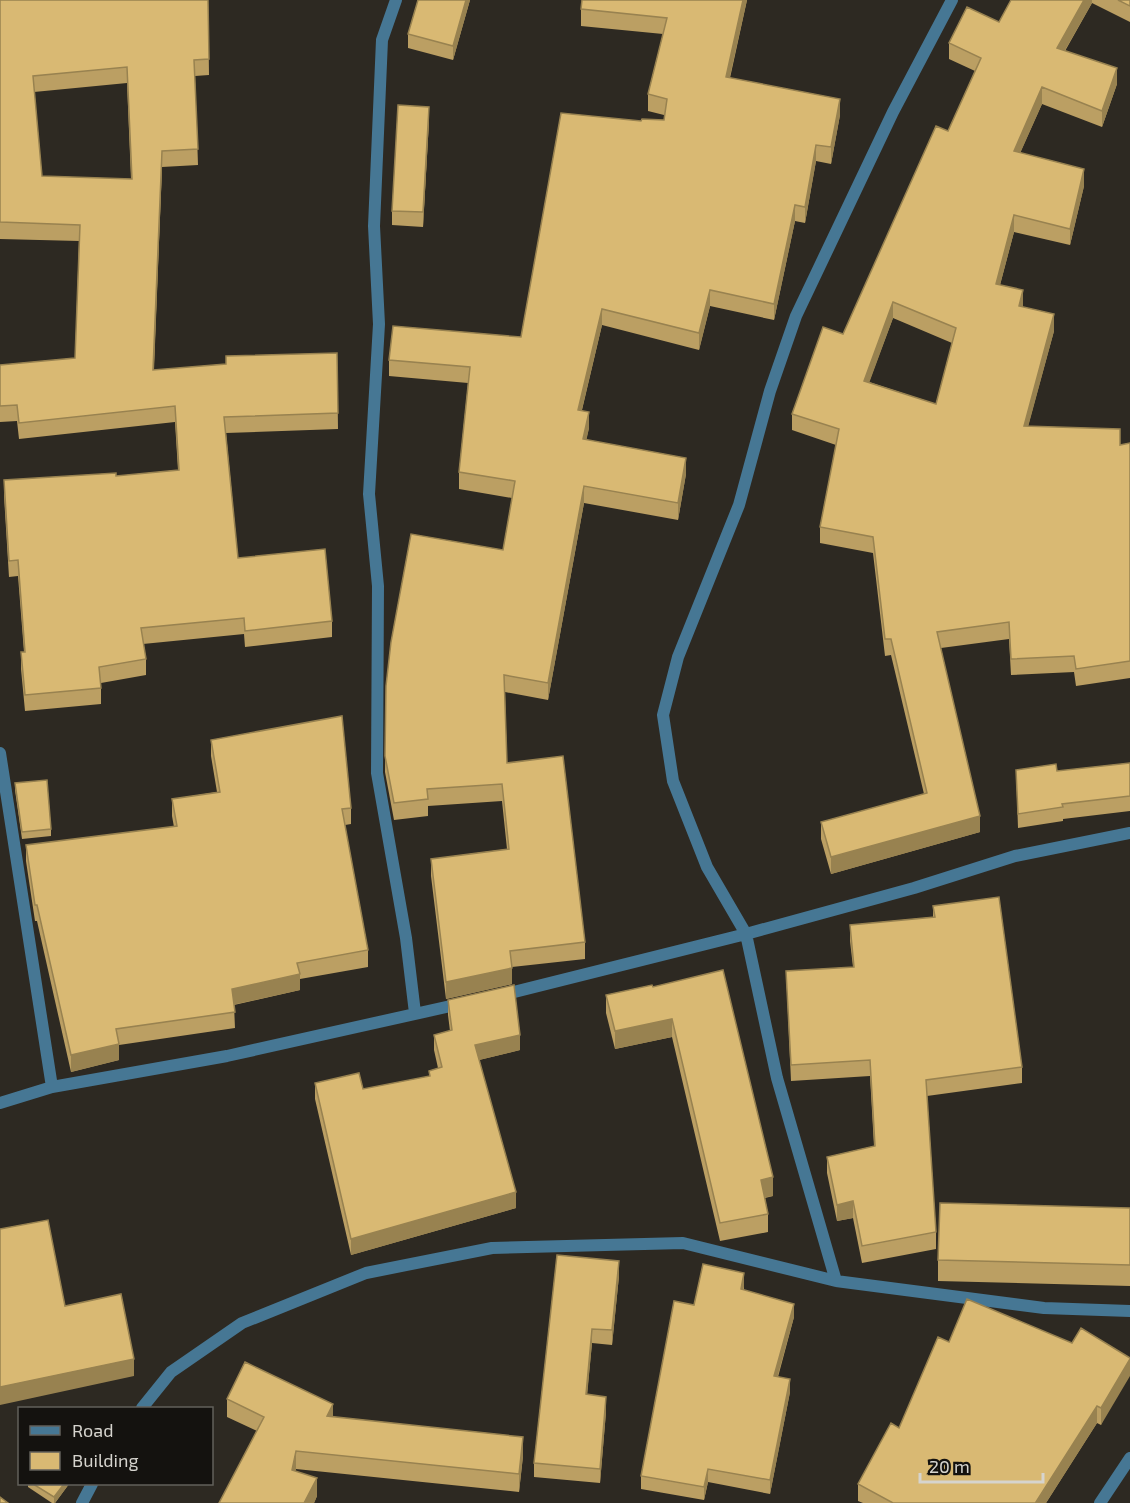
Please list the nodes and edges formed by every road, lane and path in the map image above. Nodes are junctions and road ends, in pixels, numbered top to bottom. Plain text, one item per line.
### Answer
1 (396, 0) edge
2 (952, 0) edge
3 (0, 753) edge
4 (1130, 833) edge
5 (746, 934) junction
6 (415, 1013) junction
7 (52, 1087) junction
8 (0, 1103) edge
9 (836, 1281) junction
10 (1130, 1311) edge
11 (143, 1407) edge
12 (1130, 1458) edge
13 (91, 1485) edge
14 (82, 1503) edge
15 (1100, 1503) edge

1 - 6 street
2 - 5 street
3 - 7 street
4 - 5 street
5 - 6 street
5 - 9 street
6 - 7 street
7 - 8 street
9 - 10 street
9 - 11 street
12 - 15 street
13 - 14 street

